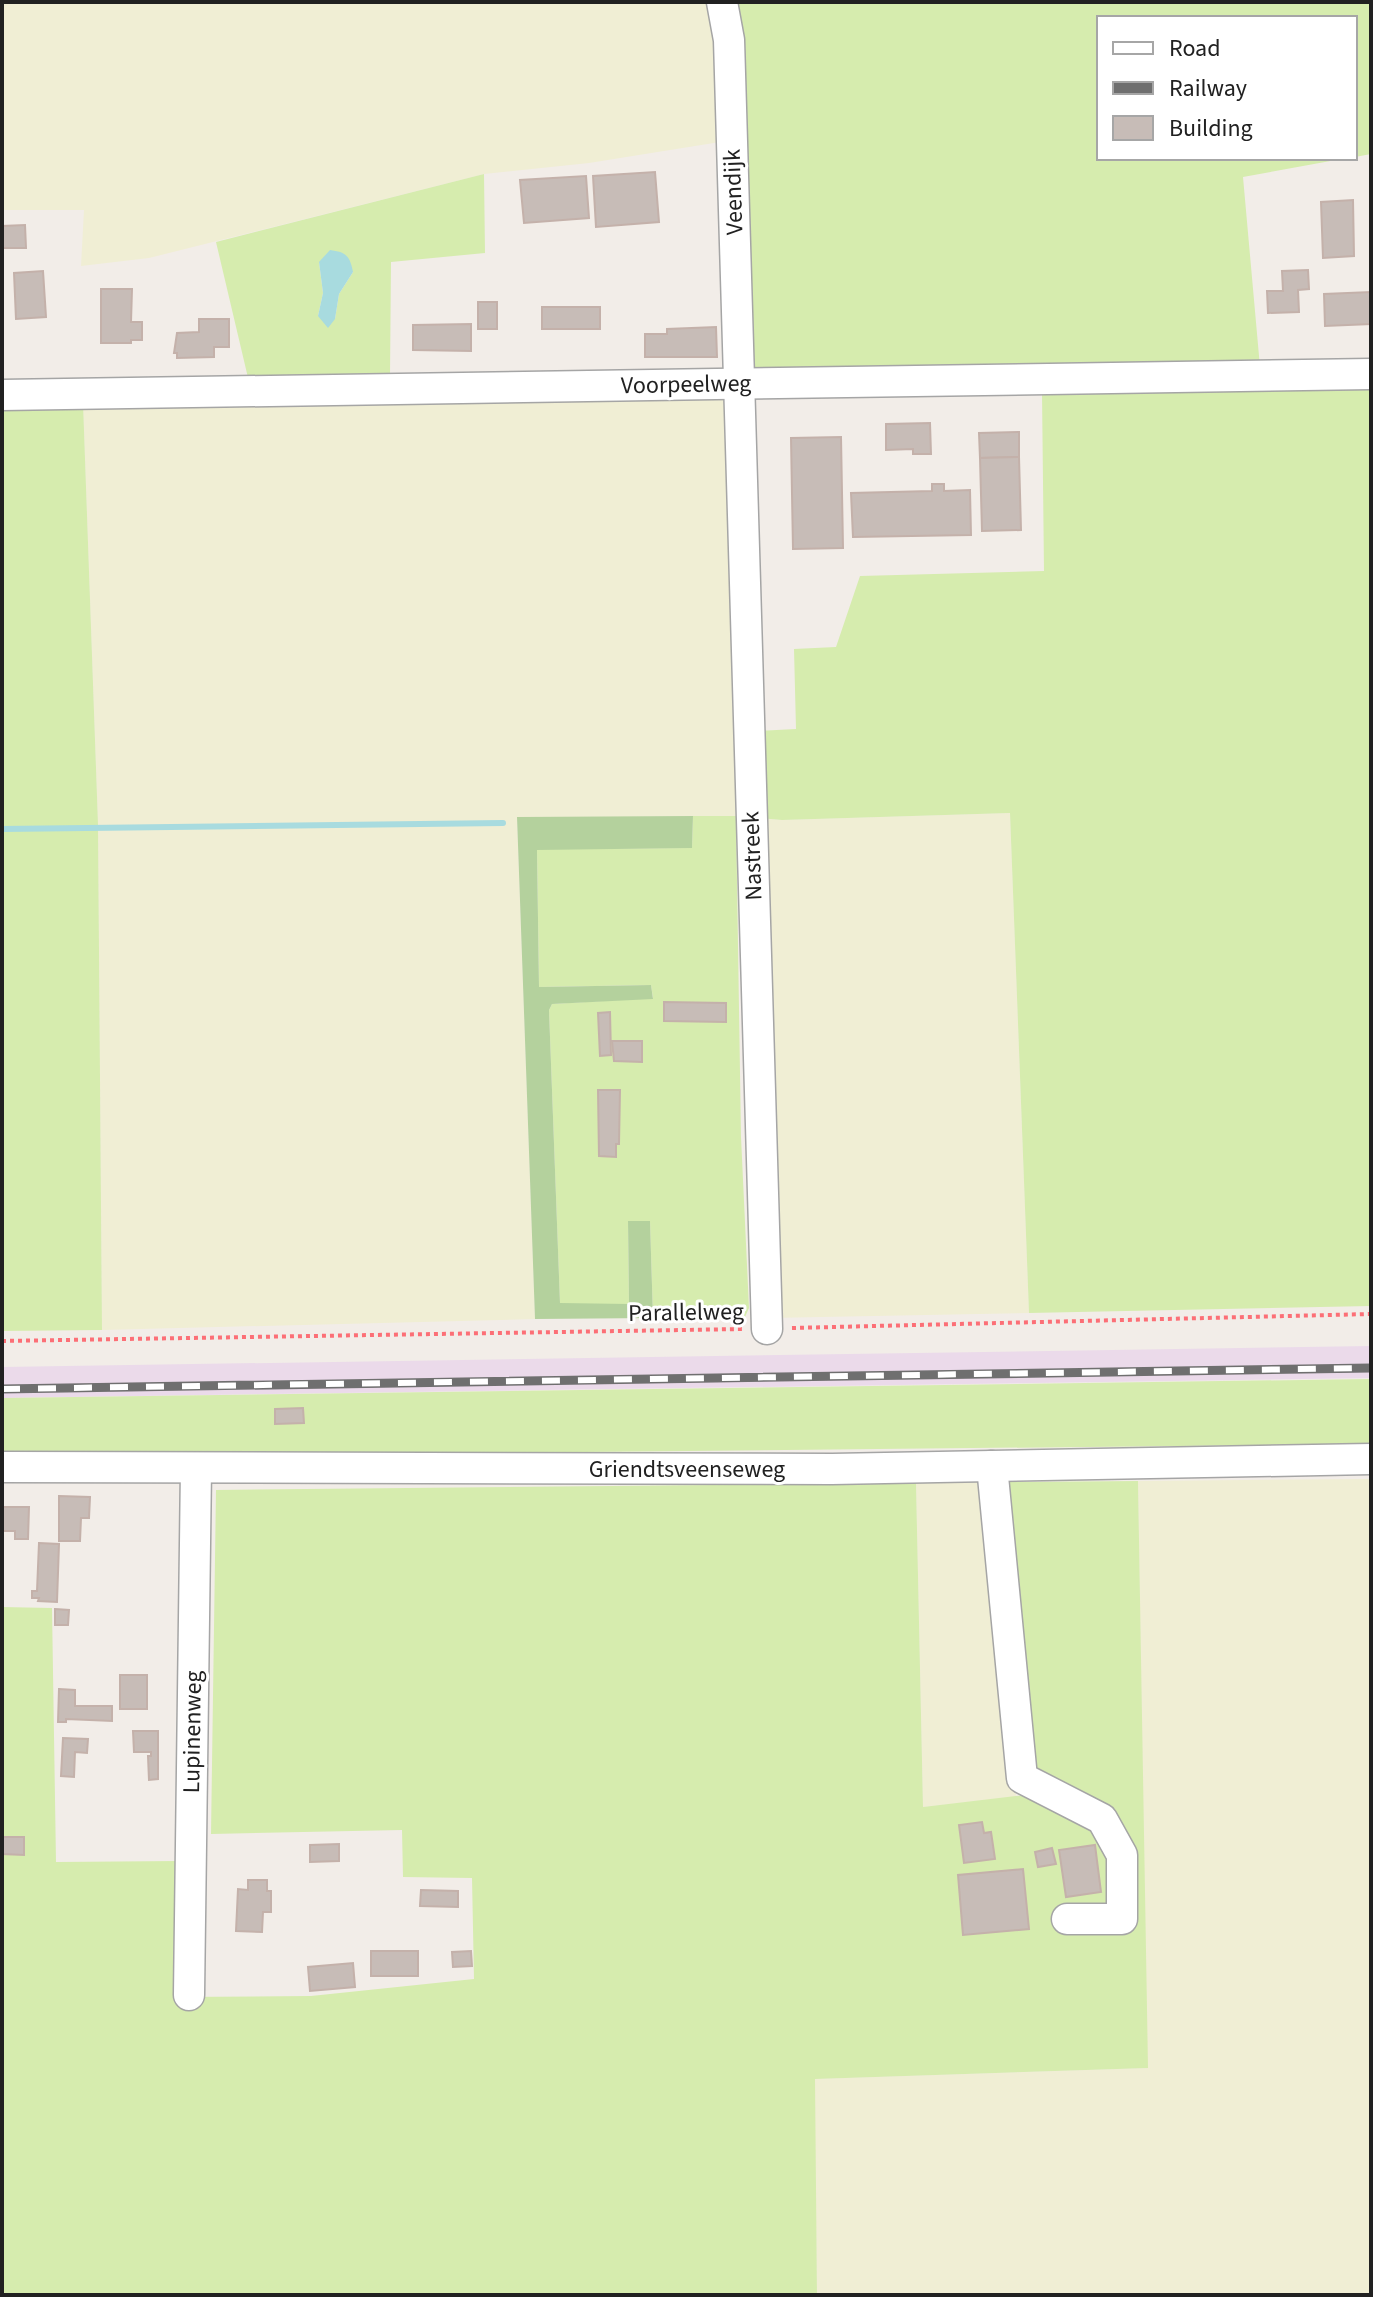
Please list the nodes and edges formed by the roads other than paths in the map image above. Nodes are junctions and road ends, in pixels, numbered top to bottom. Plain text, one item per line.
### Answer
1 (722, 2) edge
2 (1371, 374) edge
3 (738, 383) junction
4 (2, 395) edge
5 (767, 1329) road end
6 (1371, 1459) edge
7 (992, 1466) junction
8 (2, 1467) edge
9 (196, 1468) junction
10 (1067, 1919) dead end
11 (189, 1995) dead end

1 - 3 street, Veendijk
2 - 3 street, Voorpeelweg
3 - 4 street, Voorpeelweg
3 - 5 street, Nastreek
6 - 7 street, Griendtsveenseweg
7 - 9 street, Griendtsveenseweg
7 - 10 street
8 - 9 street, Griendtsveenseweg
9 - 11 street, Lupinenweg

